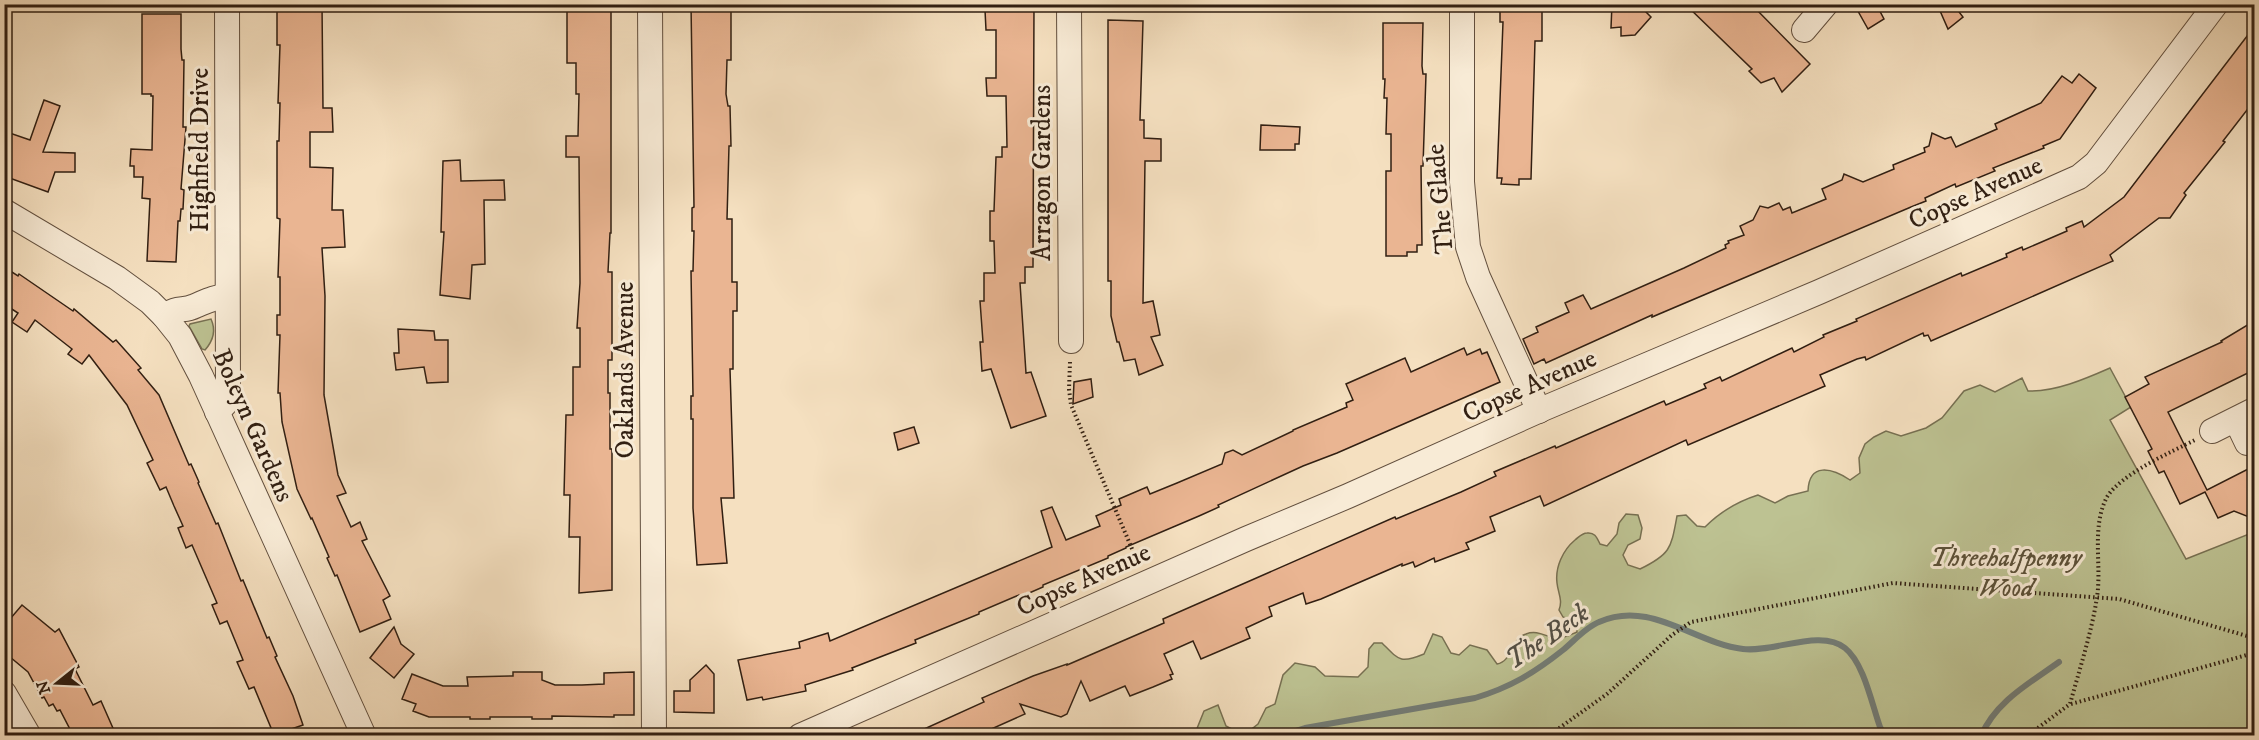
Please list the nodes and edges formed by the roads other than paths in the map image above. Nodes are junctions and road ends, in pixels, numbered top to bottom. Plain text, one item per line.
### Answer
1 (227, 4) edge
2 (650, 4) edge
3 (1069, 4) edge
4 (1462, 4) edge
5 (2216, 4) edge
6 (4, 212) edge
7 (227, 296) junction
8 (164, 316) junction
9 (1071, 341) road end
10 (1539, 411) junction
11 (218, 412) junction
12 (2245, 415) edge
13 (2212, 431) road end
14 (2247, 443) dead end
15 (4, 693) edge
16 (29, 735) edge
17 (364, 735) edge
18 (654, 735) edge
19 (800, 735) edge

1 - 7 street, Highfield Drive
2 - 18 street, Oaklands Avenue
3 - 9 street, Arragon Gardens
4 - 10 street, The Glade
5 - 10 street, Copse Avenue
6 - 8 street, Boleyn Gardens
7 - 8 street
7 - 11 street, Highfield Drive
8 - 11 street, Boleyn Gardens
10 - 19 street, Copse Avenue
11 - 17 street, Boleyn Gardens
12 - 13 street
12 - 14 street
15 - 16 street

